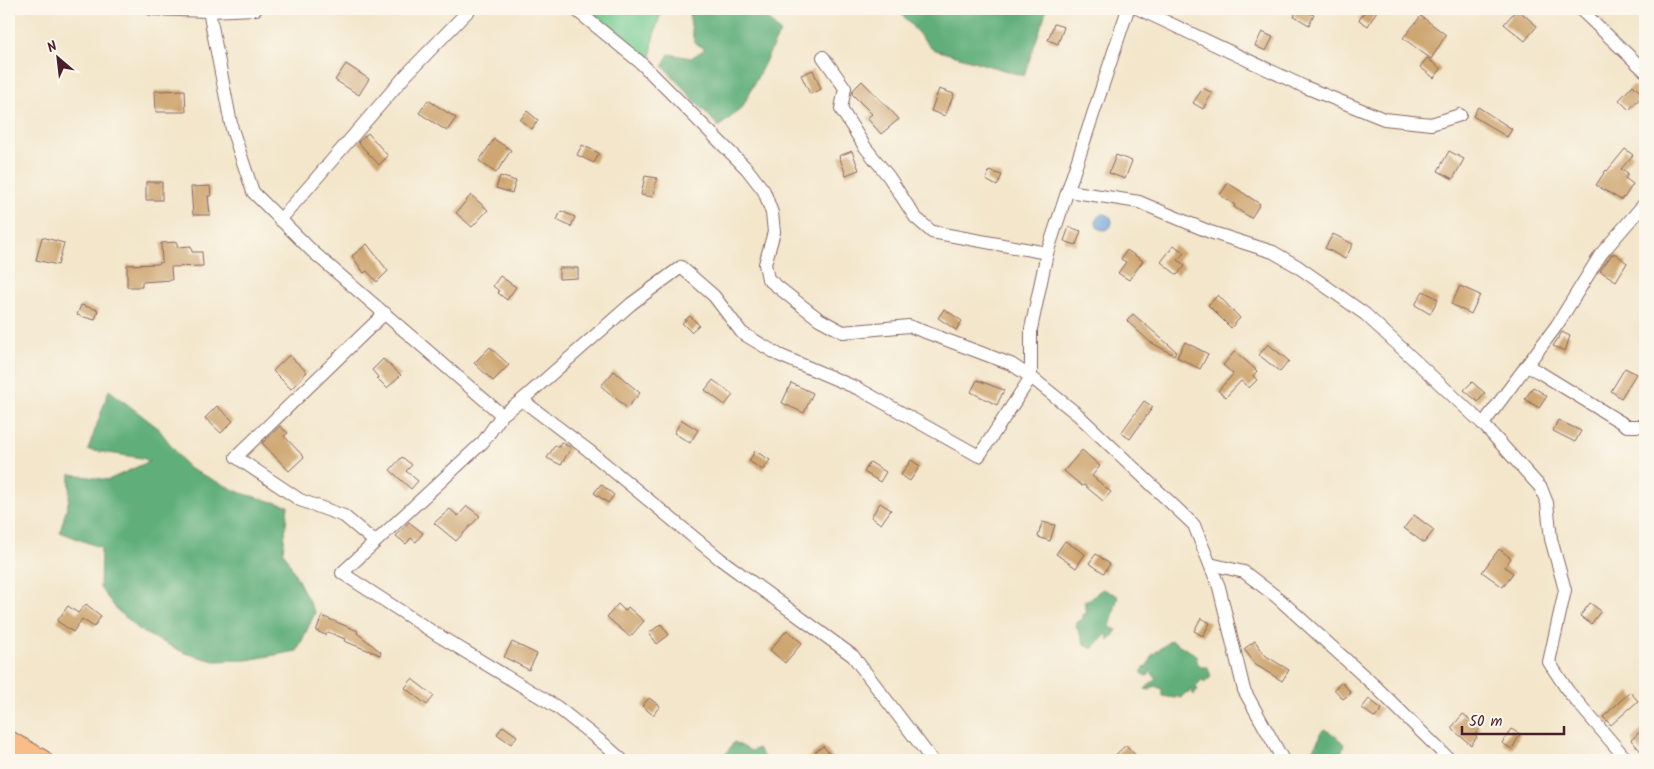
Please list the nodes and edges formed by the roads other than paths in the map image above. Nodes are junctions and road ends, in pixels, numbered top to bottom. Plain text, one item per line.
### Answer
1 (151, 9) edge
2 (256, 9) edge
3 (470, 9) edge
4 (574, 9) edge
5 (1128, 9) edge
6 (1140, 9) edge
7 (1580, 9) edge
8 (212, 10) edge
9 (823, 57) dead end
10 (1645, 71) edge
11 (1460, 116) dead end
12 (1068, 191) junction
13 (1645, 203) edge
14 (280, 220) junction
15 (1047, 254) junction
16 (384, 313) junction
17 (1526, 366) junction
18 (1031, 377) junction
19 (522, 400) junction
20 (502, 414) junction
21 (1482, 424) junction
22 (1645, 426) edge
23 (375, 542) junction
24 (1210, 564) junction
25 (9, 741) edge
26 (1623, 759) edge
27 (42, 760) edge
28 (622, 760) edge
29 (932, 760) edge
30 (1283, 760) edge
31 (1450, 760) edge

1 - 8 street
2 - 8 street
3 - 14 street
4 - 18 street
5 - 12 street
6 - 11 street
7 - 10 street
8 - 14 street
9 - 15 street
12 - 15 street
12 - 21 street
13 - 17 street
14 - 16 street
15 - 18 street
16 - 20 street
16 - 23 street
17 - 21 street
17 - 22 street
18 - 19 street
18 - 24 street
19 - 20 street
19 - 29 street
20 - 23 street
21 - 26 street
23 - 28 street
24 - 30 street
24 - 31 street
25 - 27 main road

